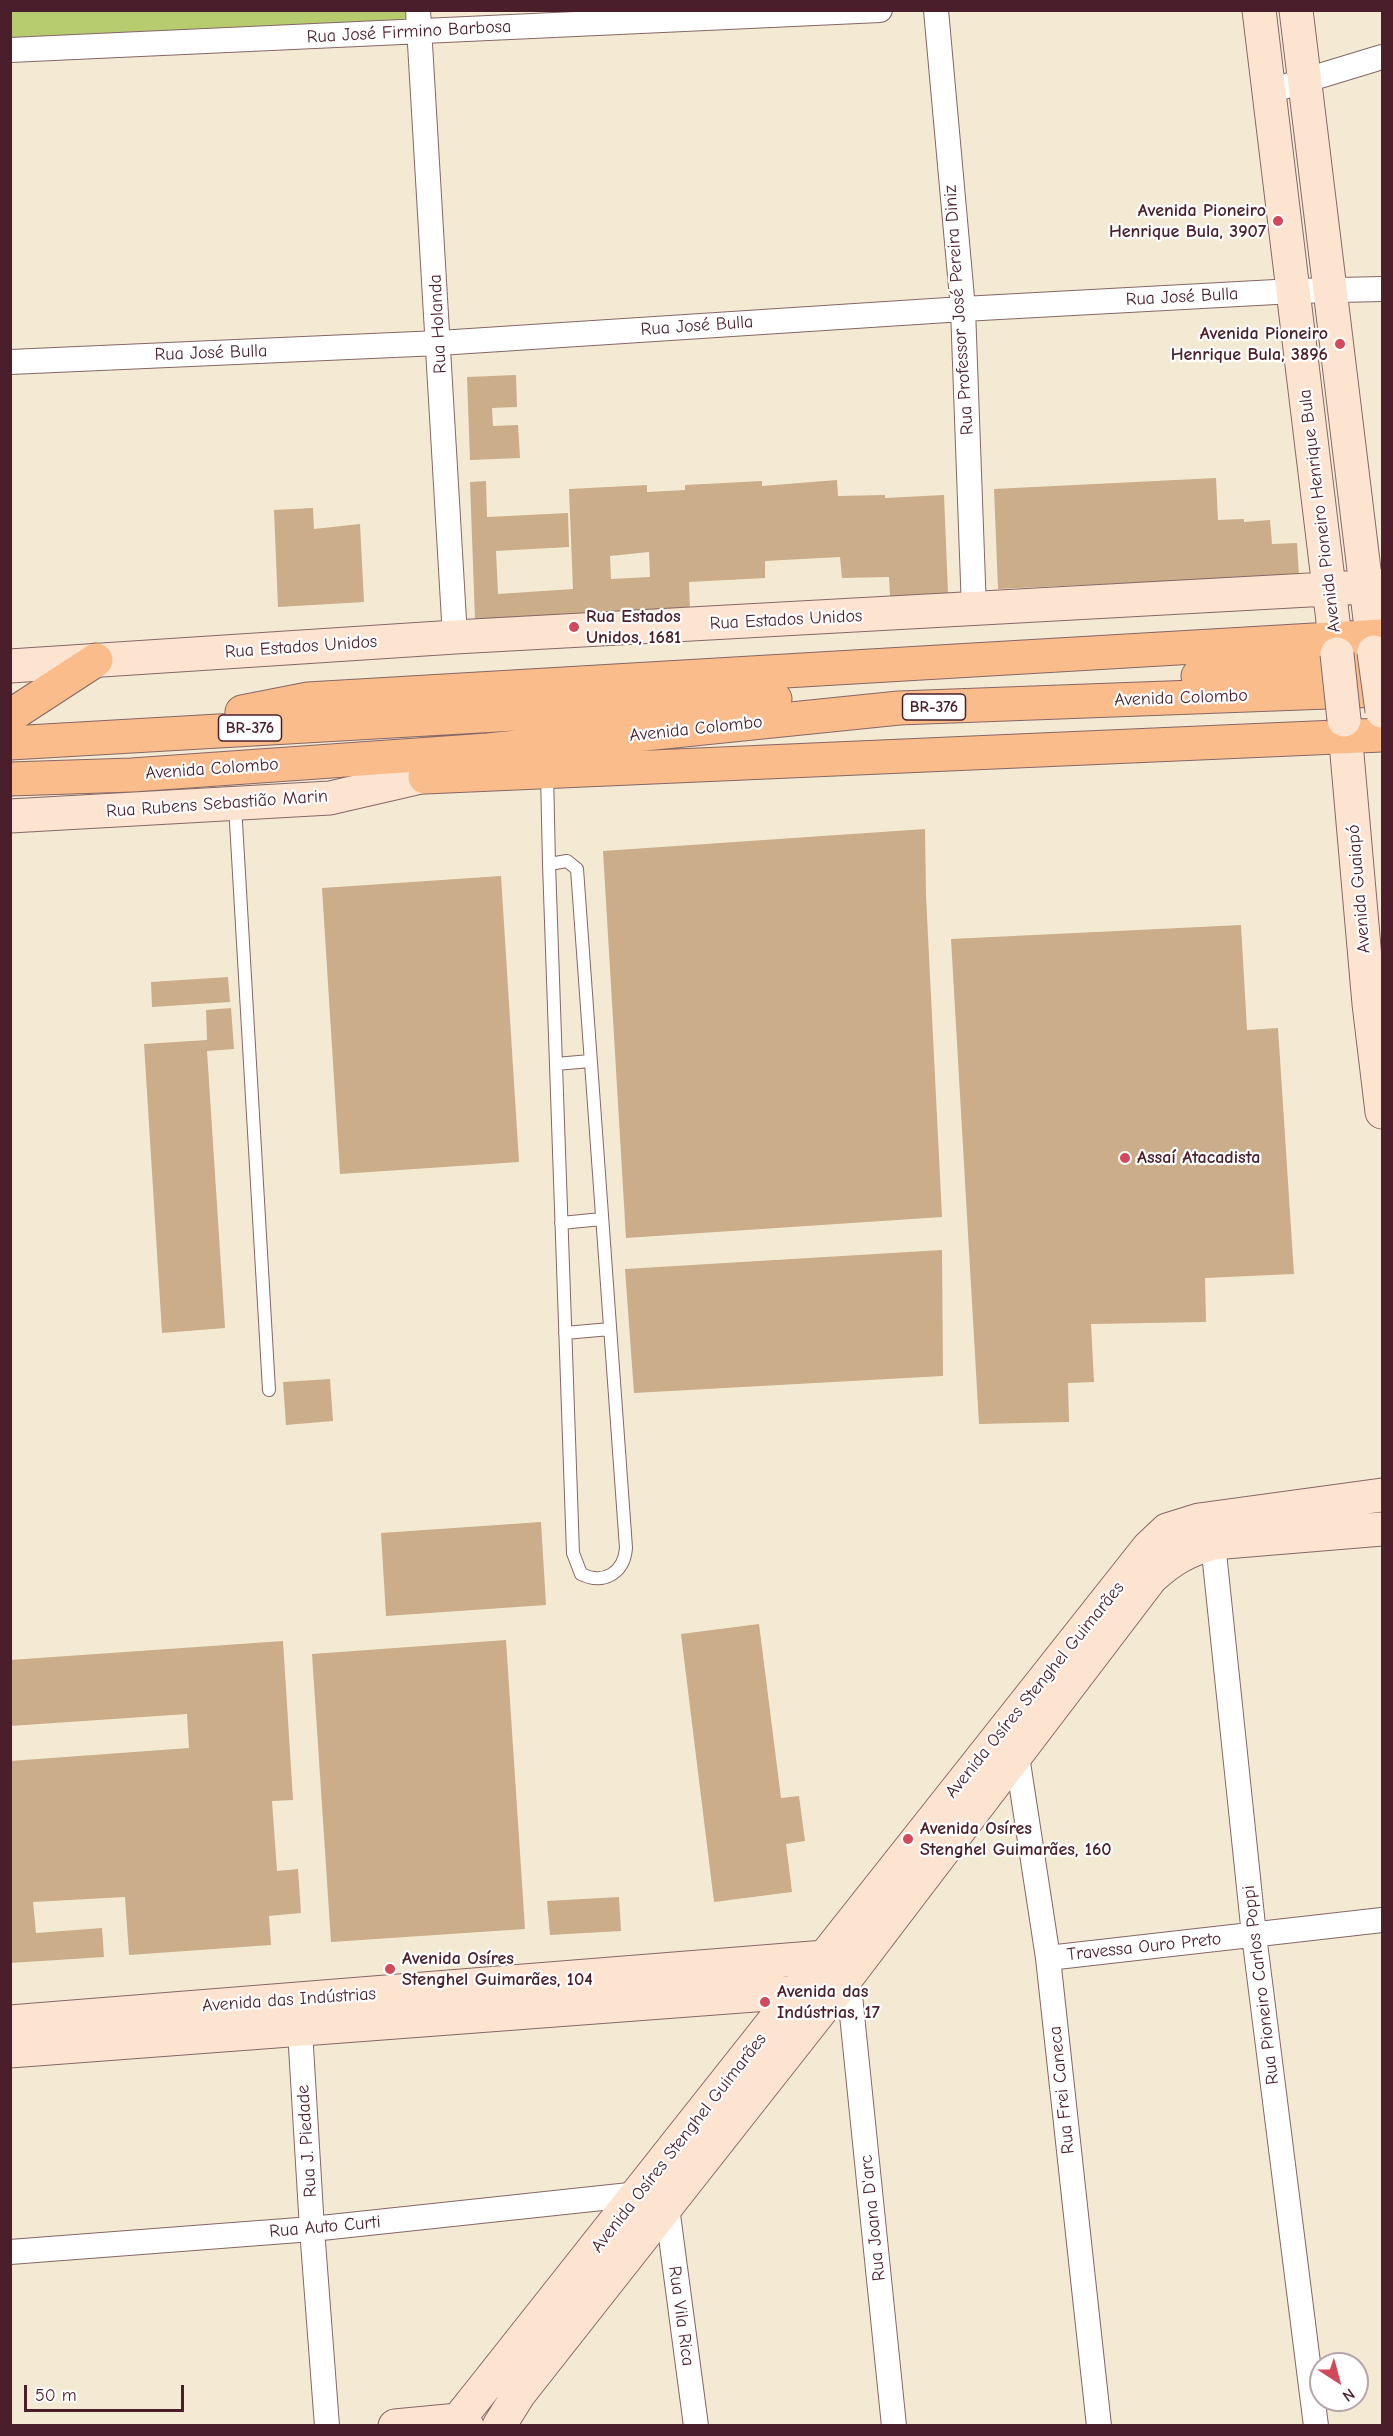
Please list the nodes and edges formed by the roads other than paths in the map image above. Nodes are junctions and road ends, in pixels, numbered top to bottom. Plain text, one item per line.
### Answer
1 (880, 10) edge
2 (936, 10) edge
3 (1259, 10) edge
4 (1296, 10) edge
5 (419, 21) edge
6 (10, 50) edge
7 (1383, 57) edge
8 (1305, 82) junction
9 (1270, 91) junction
10 (1383, 289) edge
11 (1294, 291) junction
12 (1330, 291) junction
13 (963, 309) junction
14 (439, 343) junction
15 (10, 362) edge
16 (1374, 587) edge
17 (1328, 590) junction
18 (974, 610) junction
19 (455, 637) junction
20 (1336, 647) junction
21 (1378, 648) edge
22 (96, 660) junction
23 (10, 666) edge
24 (1383, 690) edge
25 (1383, 711) edge
26 (10, 716) edge
27 (1345, 729) junction
28 (134, 735) junction
29 (1383, 735) edge
30 (10, 743) edge
31 (547, 771) junction
32 (132, 775) junction
33 (421, 777) junction
34 (10, 779) edge
35 (235, 804) junction
36 (10, 816) edge
37 (549, 864) junction
38 (590, 1061) junction
39 (556, 1064) junction
40 (1383, 1112) edge
41 (602, 1219) junction
42 (561, 1223) junction
43 (610, 1329) junction
44 (565, 1333) junction
45 (269, 1390) dead end
46 (1383, 1495) edge
47 (1383, 1529) edge
48 (1213, 1543) junction
49 (1017, 1756) junction
50 (1383, 1920) edge
51 (1254, 1935) junction
52 (1048, 1958) junction
53 (836, 1967) junction
54 (825, 2003) junction
55 (299, 2015) junction
56 (10, 2022) edge
57 (10, 2051) edge
58 (653, 2201) junction
59 (312, 2229) junction
60 (10, 2252) edge
61 (462, 2423) edge
62 (327, 2426) edge
63 (395, 2426) edge
64 (499, 2426) edge
65 (696, 2426) edge
66 (894, 2426) edge
67 (1099, 2426) edge
68 (1316, 2426) edge

1 - 5 street, Rua José Firmino Barbosa
2 - 13 street, Rua Professor José Pereira Diniz
3 - 9 main road, Avenida Pioneiro Henrique Bula
4 - 8 main road, Avenida Pioneiro Henrique Bula
5 - 6 street, Rua José Firmino Barbosa
5 - 14 street, Rua Holanda
7 - 8 street
8 - 9 street
8 - 12 main road, Avenida Pioneiro Henrique Bula
9 - 11 main road, Avenida Pioneiro Henrique Bula
10 - 12 street, Rua José Bulla
11 - 12 street, Rua José Bulla
11 - 13 street, Rua José Bulla
11 - 17 main road, Avenida Pioneiro Henrique Bula
12 - 16 main road, Avenida Pioneiro Henrique Bula
13 - 14 street, Rua José Bulla
13 - 18 street, Rua Professor José Pereira Diniz
14 - 15 street, Rua José Bulla
14 - 19 street, Rua Holanda
16 - 17 main road, Rua Estados Unidos
16 - 21 main road, Avenida Pioneiro Henrique Bula
17 - 18 main road, Rua Estados Unidos
17 - 20 main road, Avenida Pioneiro Henrique Bula
18 - 19 main road, Rua Estados Unidos
19 - 22 main road, Rua Estados Unidos
20 - 21 main road
20 - 27 main road, Avenida Pioneiro Henrique Bula, bridge
20 - 28 main road
21 - 25 main road, Avenida Pioneiro Henrique Bula, bridge
21 - 28 main road, Avenida Colombo / BR-376
22 - 23 main road, Rua Estados Unidos
22 - 26 main road
24 - 32 main road, Avenida Colombo / BR-376
27 - 29 main road
27 - 31 main road
27 - 40 main road, Avenida Guaiapó
28 - 30 main road, Avenida Colombo / BR-376
31 - 33 main road
31 - 37 lane
32 - 33 main road
32 - 34 main road, Avenida Colombo / BR-376
33 - 35 main road, Rua Rubens Sebastião Marin
35 - 36 main road, Rua Rubens Sebastião Marin
35 - 45 lane
37 - 38 lane
37 - 39 lane
38 - 39 lane
38 - 41 lane
39 - 42 lane
41 - 42 lane
41 - 43 lane
42 - 44 lane
43 - 44 lane
43 - 44 lane
46 - 53 main road, Avenida Osíres Stenghel Guimarães
47 - 48 main road, Avenida Osíres Stenghel Guimarães
48 - 49 main road, Avenida Osíres Stenghel Guimarães
48 - 51 street, Rua Pioneiro Carlos Poppi
49 - 52 street, Rua Frei Caneca
49 - 53 main road, Avenida Osíres Stenghel Guimarães
50 - 51 street, Travessa Ouro Preto
51 - 52 street, Travessa Ouro Preto
51 - 68 street, Rua Pioneiro Carlos Poppi
52 - 67 street, Rua Frei Caneca
53 - 54 main road, Avenida Osíres Stenghel Guimarães
53 - 55 main road, Avenida das Indústrias
54 - 55 main road, Avenida das Indústrias
54 - 58 main road, Avenida Osíres Stenghel Guimarães
54 - 66 street, Rua Joana D'arc
55 - 56 main road, Avenida das Indústrias
55 - 57 main road, Avenida das Indústrias
55 - 59 street, Rua J. Piedade
58 - 59 street, Rua Auto Curti
58 - 61 main road, Avenida Osíres Stenghel Guimarães
58 - 64 main road, Avenida Osíres Stenghel Guimarães
58 - 65 street, Rua Vila Rica
59 - 60 street, Rua Auto Curti
59 - 62 street, Rua J. Piedade
61 - 63 main road

